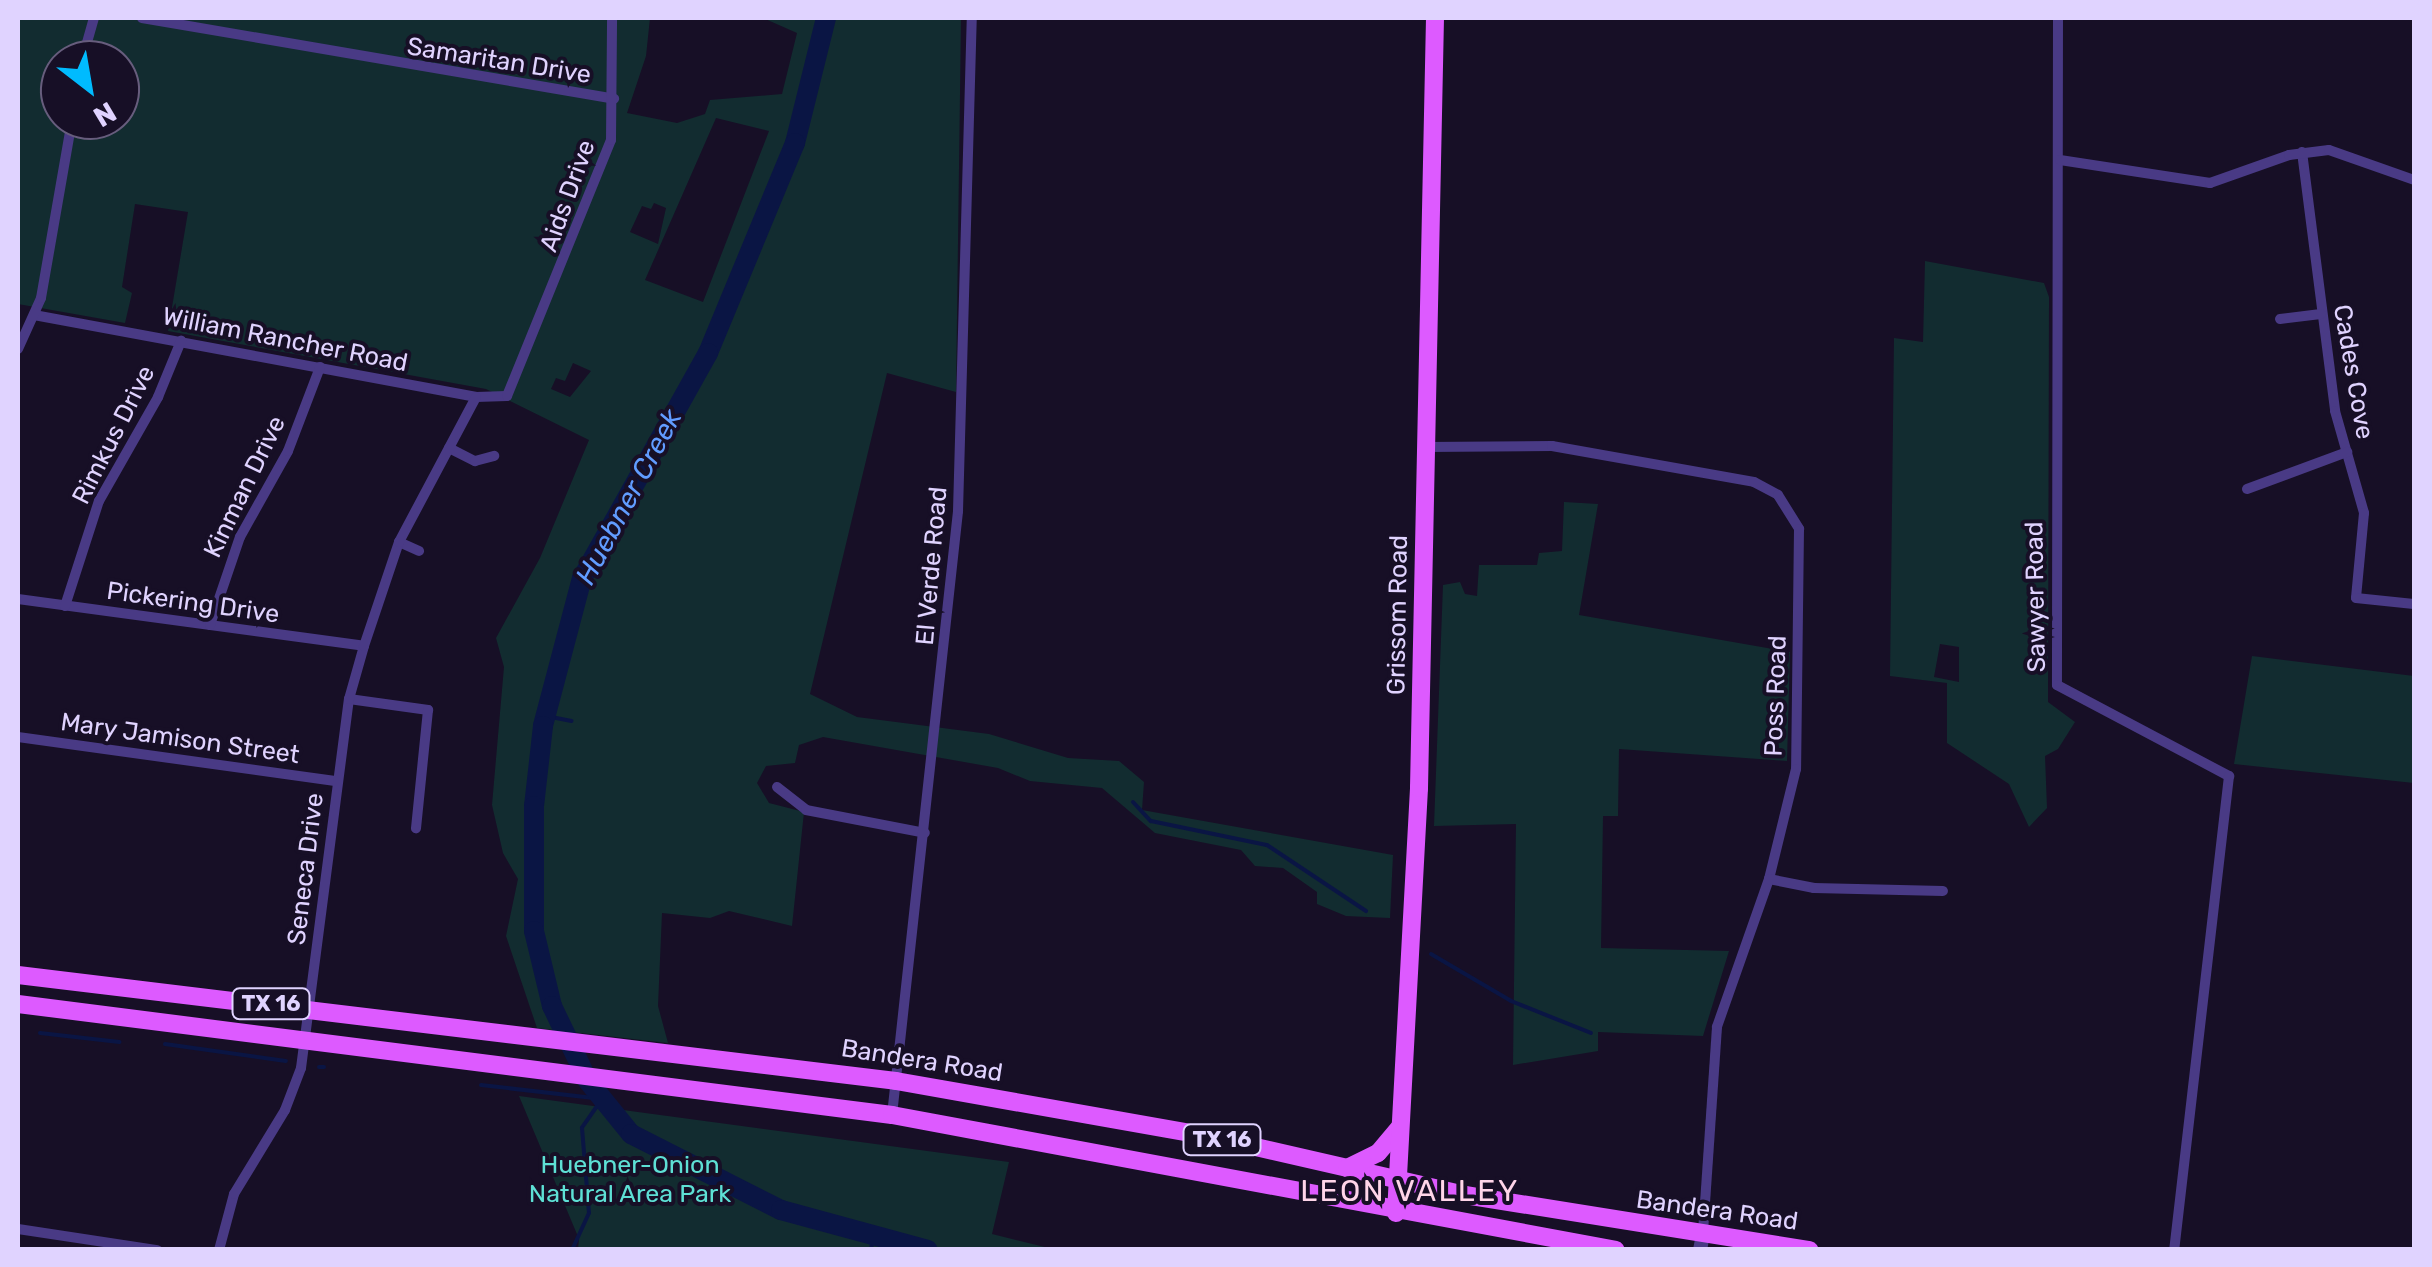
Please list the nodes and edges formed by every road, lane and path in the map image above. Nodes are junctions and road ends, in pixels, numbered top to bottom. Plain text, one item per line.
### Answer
1 (142, 18) edge
2 (612, 18) edge
3 (972, 18) edge
4 (1435, 18) edge
5 (2058, 18) edge
6 (614, 98) junction
7 (68, 140) edge
8 (2302, 152) junction
9 (2060, 160) junction
10 (2414, 180) edge
11 (2321, 314) junction
12 (34, 315) junction
13 (2280, 319) dead end
14 (180, 341) junction
15 (18, 349) edge
16 (320, 367) junction
17 (476, 396) junction
18 (1426, 447) junction
19 (449, 448) junction
20 (2347, 452) junction
21 (494, 456) dead end
22 (2247, 489) dead end
23 (399, 542) junction
24 (419, 551) dead end
25 (18, 598) edge
26 (2414, 604) edge
27 (65, 606) junction
28 (210, 625) junction
29 (364, 646) junction
30 (349, 699) junction
31 (18, 737) edge
32 (337, 781) junction
33 (777, 787) dead end
34 (416, 828) dead end
35 (926, 832) junction
36 (1768, 879) junction
37 (1944, 890) dead end
38 (18, 975) edge
39 (18, 1004) edge
40 (308, 1008) junction
41 (304, 1042) junction
42 (896, 1081) junction
43 (892, 1116) junction
44 (1400, 1126) junction
45 (1346, 1169) junction
46 (1397, 1180) junction
47 (1396, 1213) junction
48 (18, 1229) edge
49 (1701, 1242) edge
50 (157, 1250) edge
51 (218, 1250) edge
52 (1616, 1250) edge
53 (1810, 1250) edge
54 (2174, 1250) edge

1 - 6 street, Samaritan Drive
2 - 6 street, Aids Drive
3 - 35 street, El Verde Road
4 - 18 main road, Grissom Road
5 - 9 street, Sawyer Road
6 - 17 street, Aids Drive
7 - 12 street
8 - 9 street
8 - 10 street
8 - 11 street, Cades Cove
9 - 54 street, Sawyer Road
11 - 13 street
11 - 20 street, Cades Cove
12 - 14 street, William Rancher Road
12 - 15 street
14 - 16 street, William Rancher Road
14 - 27 street, Rimkus Drive
16 - 17 street, William Rancher Road
16 - 28 street, Kinman Drive
17 - 19 street, Seneca Drive
18 - 36 street, Poss Road
18 - 44 main road, Grissom Road
19 - 21 street
19 - 23 street, Seneca Drive
20 - 22 street
20 - 26 street, Cades Cove
23 - 24 street
23 - 29 street, Seneca Drive
25 - 27 street, Pickering Drive
27 - 28 street, Pickering Drive
28 - 29 street, Pickering Drive
29 - 30 street, Seneca Drive
30 - 32 street, Seneca Drive
30 - 34 street
31 - 32 street, Mary Jamison Street
32 - 40 street, Seneca Drive
33 - 35 street
35 - 42 street, El Verde Road
36 - 37 street
36 - 49 street, Poss Road
38 - 40 main road, Bandera Road / TX 16
39 - 41 main road, TX 16
40 - 41 street, Seneca Drive
40 - 42 main road, Bandera Road / TX 16
41 - 43 main road, TX 16
41 - 51 street, Seneca Drive
42 - 43 street, El Verde Road
42 - 45 main road, Bandera Road / TX 16
43 - 47 main road, TX 16
44 - 45 main road
44 - 46 main road, Grissom Road
45 - 46 main road, Bandera Road / TX 16
46 - 47 main road, Grissom Road
46 - 49 main road, Bandera Road / TX 16
47 - 52 main road, TX 16
48 - 50 street
49 - 53 main road, Bandera Road / TX 16

